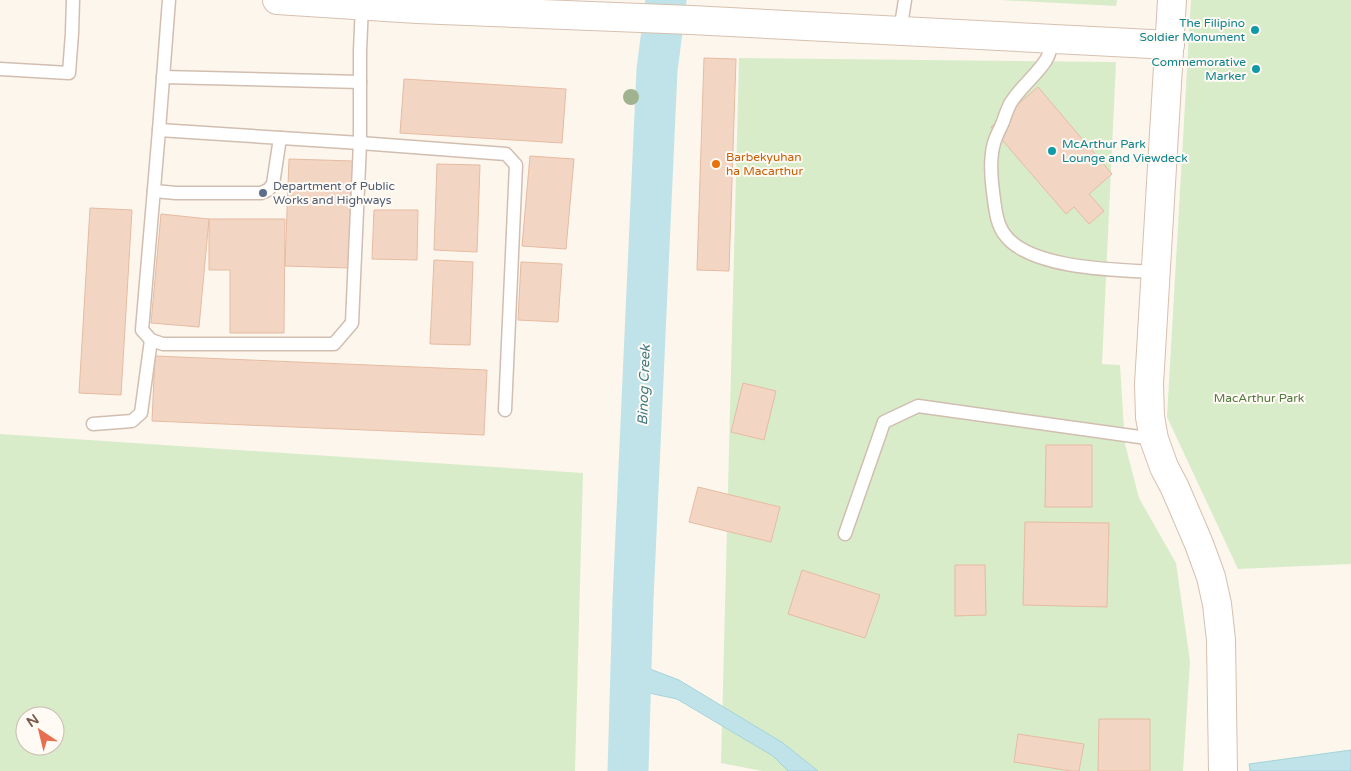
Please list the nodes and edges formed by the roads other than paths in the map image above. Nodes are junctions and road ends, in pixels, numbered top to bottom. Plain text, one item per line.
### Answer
1 (73, 0) edge
2 (169, 0) edge
3 (277, 0) edge
4 (905, 0) edge
5 (1172, 0) edge
6 (417, 4) edge
7 (362, 6) junction
8 (900, 31) junction
9 (1053, 39) junction
10 (1170, 45) junction
11 (0, 69) edge
12 (163, 77) junction
13 (360, 82) junction
14 (159, 130) junction
15 (280, 138) junction
16 (360, 143) junction
17 (154, 191) junction
18 (1156, 272) junction
19 (151, 340) junction
20 (505, 410) dead end
21 (92, 424) dead end
22 (1154, 439) junction
23 (845, 534) dead end
24 (1223, 771) edge

1 - 11 lane
2 - 12 lane
3 - 7 main road
4 - 8 lane
5 - 10 main road
6 - 7 main road
6 - 8 main road
7 - 13 lane
8 - 9 main road
9 - 10 main road
9 - 18 lane
10 - 18 main road
12 - 13 lane
12 - 14 lane
13 - 16 lane
14 - 15 lane
14 - 17 lane
15 - 16 lane
15 - 17 lane
16 - 19 lane
16 - 20 lane
17 - 19 lane
18 - 22 main road
19 - 21 lane
22 - 23 lane
22 - 24 main road

